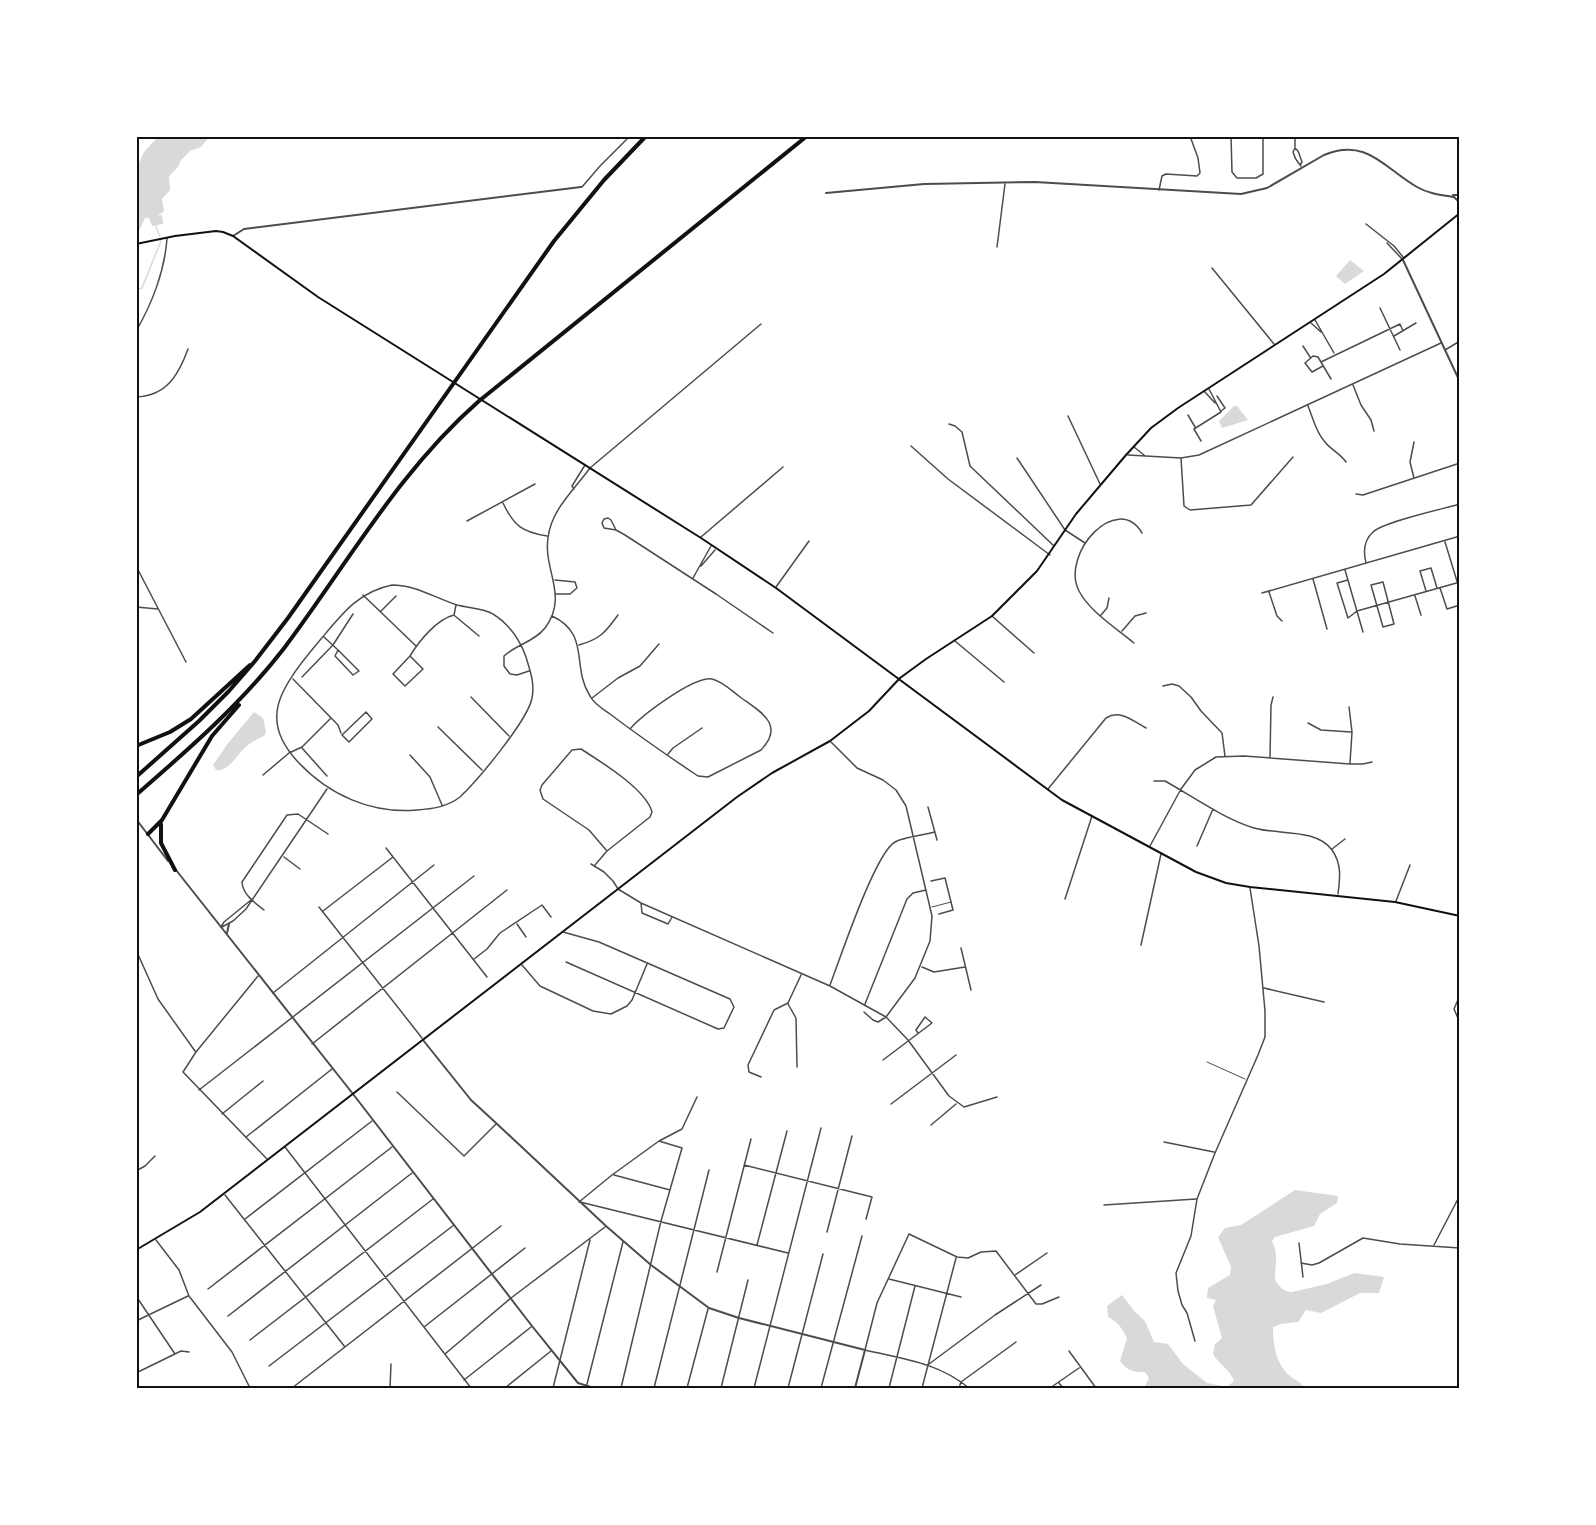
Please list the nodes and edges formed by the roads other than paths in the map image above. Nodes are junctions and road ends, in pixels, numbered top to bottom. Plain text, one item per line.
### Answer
1 (630, 136) edge
2 (646, 136) edge
3 (807, 136) edge
4 (1190, 136) edge
5 (1231, 136) edge
6 (1263, 136) edge
7 (1295, 136) edge
8 (1295, 148) junction
9 (1301, 166) junction
10 (1005, 183) junction
11 (581, 187) joint
12 (1159, 190) junction
13 (826, 193) dead end
14 (1460, 195) edge
15 (1450, 196) junction
16 (1460, 203) edge
17 (1460, 213) edge
18 (1366, 224) dead end
19 (233, 236) junction
20 (167, 238) junction
21 (136, 244) edge
22 (997, 247) dead end
23 (1403, 260) junction
24 (1212, 268) dead end
25 (1380, 308) dead end
26 (1315, 320) junction
27 (1311, 322) junction
28 (1416, 323) dead end
29 (761, 324) dead end
30 (1390, 329) junction
31 (136, 331) edge
32 (1403, 331) junction
33 (1321, 333) junction
34 (1393, 336) junction
35 (1460, 341) edge
36 (1442, 343) junction
37 (1274, 344) junction
38 (1303, 346) dead end
39 (188, 348) dead end
40 (1400, 350) dead end
41 (1445, 350) junction
42 (1335, 354) junction
43 (1310, 358) junction
44 (1321, 362) junction
45 (1323, 366) junction
46 (1331, 379) dead end
47 (1460, 382) edge
48 (1352, 384) junction
49 (1209, 388) junction
50 (1204, 391) junction
51 (1217, 396) dead end
52 (136, 397) edge
53 (1216, 404) junction
54 (1307, 405) junction
55 (1221, 412) junction
56 (1188, 415) dead end
57 (1068, 416) dead end
58 (949, 424) dead end
59 (1195, 428) junction
60 (1374, 431) dead end
61 (1201, 441) dead end
62 (1414, 442) dead end
63 (911, 446) dead end
64 (1134, 447) junction
65 (1126, 455) junction
66 (1145, 456) junction
67 (1293, 457) dead end
68 (1017, 458) dead end
69 (1181, 458) junction
70 (1346, 462) dead end
71 (1460, 463) edge
72 (585, 465) junction
73 (783, 467) dead end
74 (590, 468) junction
75 (1414, 478) junction
76 (535, 484) dead end
77 (1100, 485) junction
78 (574, 490) junction
79 (1356, 494) dead end
80 (502, 502) junction
81 (1460, 504) edge
82 (467, 520) dead end
83 (616, 530) junction
84 (1065, 530) junction
85 (1142, 533) dead end
86 (548, 536) junction
87 (1460, 536) edge
88 (701, 538) junction
89 (809, 541) dead end
90 (1445, 541) junction
91 (1086, 544) junction
92 (712, 545) junction
93 (1055, 546) junction
94 (716, 548) junction
95 (1050, 555) junction
96 (1366, 563) junction
97 (136, 566) edge
98 (700, 567) junction
99 (1345, 569) junction
100 (693, 578) junction
101 (1312, 578) junction
102 (554, 580) junction
103 (1348, 580) junction
104 (1458, 583) edge
105 (776, 588) junction
106 (1439, 588) junction
107 (1269, 591) junction
108 (1460, 591) edge
109 (1426, 592) junction
110 (1262, 593) dead end
111 (556, 594) junction
112 (363, 595) junction
113 (1415, 595) junction
114 (396, 596) dead end
115 (1109, 598) dead end
116 (1388, 602) junction
117 (456, 604) junction
118 (1460, 605) edge
119 (1377, 606) junction
120 (136, 607) edge
121 (159, 609) junction
122 (1357, 611) junction
123 (381, 612) junction
124 (1146, 613) dead end
125 (353, 614) dead end
126 (454, 615) junction
127 (618, 615) dead end
128 (1101, 615) junction
129 (1421, 615) dead end
130 (552, 616) junction
131 (992, 616) junction
132 (1282, 621) dead end
133 (1327, 629) dead end
134 (1121, 632) junction
135 (1364, 632) dead end
136 (773, 633) dead end
137 (479, 636) dead end
138 (323, 637) junction
139 (955, 641) junction
140 (1134, 643) dead end
141 (659, 644) dead end
142 (333, 645) junction
143 (578, 645) junction
144 (416, 646) junction
145 (522, 646) junction
146 (338, 650) junction
147 (1034, 653) dead end
148 (410, 656) junction
149 (255, 661) junction
150 (186, 662) dead end
151 (530, 670) junction
152 (302, 677) dead end
153 (900, 678) junction
154 (292, 679) junction
155 (257, 681) junction
156 (1004, 682) dead end
157 (1162, 686) dead end
158 (471, 697) dead end
159 (1274, 697) dead end
160 (591, 698) junction
161 (1349, 707) dead end
162 (331, 718) junction
163 (1308, 723) dead end
164 (438, 727) dead end
165 (702, 728) dead end
166 (1146, 728) dead end
167 (630, 729) junction
168 (1352, 732) junction
169 (342, 735) junction
170 (510, 737) junction
171 (830, 741) junction
172 (136, 747) edge
173 (302, 747) junction
174 (289, 753) junction
175 (410, 755) dead end
176 (668, 755) junction
177 (1225, 756) junction
178 (1269, 758) junction
179 (1372, 762) dead end
180 (1350, 764) junction
181 (483, 771) junction
182 (263, 775) dead end
183 (327, 776) dead end
184 (136, 777) edge
185 (1154, 781) dead end
186 (327, 788) junction
187 (1181, 789) junction
188 (1047, 790) junction
189 (136, 795) edge
190 (443, 806) junction
191 (928, 807) dead end
192 (1213, 808) junction
193 (1092, 815) junction
194 (136, 819) edge
195 (162, 820) junction
196 (307, 820) junction
197 (935, 832) junction
198 (148, 834) junction
199 (328, 834) dead end
200 (914, 838) junction
201 (1345, 839) dead end
202 (937, 840) dead end
203 (1197, 846) dead end
204 (1149, 847) junction
205 (386, 848) dead end
206 (1331, 849) junction
207 (607, 851) junction
208 (1161, 853) junction
209 (283, 856) junction
210 (393, 856) junction
211 (591, 864) dead end
212 (434, 865) dead end
213 (595, 866) junction
214 (1410, 866) dead end
215 (300, 869) dead end
216 (175, 870) junction
217 (474, 876) dead end
218 (931, 881) dead end
219 (412, 882) junction
220 (1250, 887) junction
221 (618, 889) junction
222 (507, 890) dead end
223 (927, 890) junction
224 (1338, 895) junction
225 (1065, 899) dead end
226 (252, 900) junction
227 (951, 902) junction
228 (1395, 902) junction
229 (641, 903) junction
230 (319, 907) dead end
231 (432, 908) junction
232 (930, 908) junction
233 (264, 910) dead end
234 (322, 912) junction
235 (939, 914) dead end
236 (672, 916) junction
237 (1460, 916) edge
238 (552, 917) dead end
239 (229, 924) junction
240 (517, 924) junction
241 (221, 927) junction
242 (562, 932) junction
243 (452, 934) junction
244 (228, 936) junction
245 (342, 937) junction
246 (526, 937) dead end
247 (1141, 945) dead end
248 (961, 948) dead end
249 (136, 950) edge
250 (473, 959) junction
251 (566, 962) dead end
252 (363, 963) junction
253 (648, 963) junction
254 (521, 965) junction
255 (921, 967) junction
256 (965, 967) junction
257 (801, 974) junction
258 (259, 975) junction
259 (488, 977) dead end
260 (830, 986) junction
261 (382, 988) junction
262 (1263, 988) junction
263 (971, 990) dead end
264 (272, 993) junction
265 (635, 993) junction
266 (1460, 995) edge
267 (1324, 1002) dead end
268 (788, 1003) junction
269 (865, 1004) junction
270 (864, 1012) dead end
271 (292, 1017) junction
272 (886, 1017) junction
273 (1460, 1023) edge
274 (918, 1033) junction
275 (423, 1040) junction
276 (908, 1040) junction
277 (312, 1044) junction
278 (196, 1052) junction
279 (956, 1055) dead end
280 (883, 1060) dead end
281 (1207, 1062) dead end
282 (797, 1067) dead end
283 (332, 1068) junction
284 (932, 1073) junction
285 (760, 1077) dead end
286 (1247, 1079) junction
287 (263, 1081) dead end
288 (199, 1090) junction
289 (397, 1092) dead end
290 (353, 1094) junction
291 (998, 1097) dead end
292 (697, 1098) dead end
293 (891, 1104) dead end
294 (957, 1104) junction
295 (222, 1114) junction
296 (372, 1121) junction
297 (496, 1123) junction
298 (931, 1125) dead end
299 (821, 1128) dead end
300 (787, 1131) dead end
301 (246, 1137) junction
302 (852, 1137) dead end
303 (751, 1139) dead end
304 (659, 1141) junction
305 (1164, 1142) dead end
306 (284, 1147) junction
307 (392, 1147) junction
308 (1215, 1153) junction
309 (155, 1156) dead end
310 (268, 1160) junction
311 (744, 1165) junction
312 (710, 1170) dead end
313 (136, 1171) edge
314 (412, 1172) junction
315 (305, 1173) junction
316 (775, 1173) junction
317 (612, 1174) junction
318 (807, 1181) junction
319 (839, 1189) junction
320 (671, 1190) junction
321 (224, 1194) junction
322 (1460, 1196) edge
323 (434, 1198) junction
324 (324, 1199) junction
325 (1197, 1199) junction
326 (579, 1202) junction
327 (1104, 1204) dead end
328 (245, 1219) junction
329 (866, 1219) dead end
330 (661, 1221) junction
331 (454, 1224) junction
332 (345, 1225) junction
333 (501, 1226) dead end
334 (606, 1226) junction
335 (694, 1229) junction
336 (827, 1232) dead end
337 (862, 1236) dead end
338 (726, 1237) junction
339 (156, 1240) junction
340 (590, 1240) junction
341 (624, 1242) junction
342 (1299, 1243) dead end
343 (266, 1245) junction
344 (757, 1246) junction
345 (1433, 1247) junction
346 (525, 1248) dead end
347 (1460, 1248) edge
348 (472, 1249) junction
349 (136, 1251) edge
350 (364, 1251) junction
351 (788, 1253) junction
352 (1047, 1253) dead end
353 (823, 1254) dead end
354 (957, 1257) junction
355 (1301, 1263) junction
356 (651, 1265) junction
357 (285, 1270) junction
358 (717, 1272) dead end
359 (490, 1274) junction
360 (1014, 1275) junction
361 (384, 1277) junction
362 (1303, 1277) dead end
363 (888, 1279) junction
364 (748, 1280) dead end
365 (1041, 1285) dead end
366 (915, 1286) junction
367 (680, 1287) junction
368 (208, 1289) dead end
369 (946, 1294) junction
370 (1028, 1294) junction
371 (136, 1296) edge
372 (189, 1296) junction
373 (305, 1296) junction
374 (961, 1297) dead end
375 (1059, 1297) dead end
376 (511, 1298) junction
377 (404, 1302) junction
378 (709, 1308) junction
379 (149, 1315) junction
380 (228, 1316) dead end
381 (739, 1318) junction
382 (136, 1321) edge
383 (325, 1323) junction
384 (532, 1326) junction
385 (770, 1326) junction
386 (424, 1328) junction
387 (802, 1335) junction
388 (250, 1340) dead end
389 (1195, 1341) dead end
390 (833, 1342) junction
391 (1016, 1342) dead end
392 (345, 1348) junction
393 (865, 1350) junction
394 (552, 1351) junction
395 (1069, 1351) dead end
396 (189, 1352) dead end
397 (175, 1354) junction
398 (445, 1354) junction
399 (897, 1358) junction
400 (560, 1360) junction
401 (391, 1364) dead end
402 (929, 1364) junction
403 (269, 1366) dead end
404 (1080, 1367) junction
405 (136, 1373) edge
406 (464, 1380) junction
407 (961, 1382) junction
408 (1059, 1382) junction
409 (587, 1388) edge
410 (250, 1389) edge
411 (292, 1389) edge
412 (390, 1389) edge
413 (471, 1389) edge
414 (505, 1389) edge
415 (553, 1389) edge
416 (594, 1389) edge
417 (621, 1389) edge
418 (654, 1389) edge
419 (687, 1389) edge
420 (720, 1389) edge
421 (754, 1389) edge
422 (788, 1389) edge
423 (821, 1389) edge
424 (855, 1389) edge
425 (889, 1389) edge
426 (922, 1389) edge
427 (959, 1389) edge
428 (969, 1389) edge
429 (1050, 1389) edge
430 (1063, 1389) edge
431 (1096, 1389) edge

1 - 11 street
2 - 149 highway
3 - 155 highway
4 - 12 street
5 - 6 street
7 - 8 street
8 - 9 street
8 - 9 street
9 - 12 street
9 - 15 street
10 - 12 street
10 - 13 street
10 - 22 street
11 - 19 street
14 - 15 street
15 - 16 street
17 - 23 main road
18 - 23 street
19 - 20 main road
19 - 72 main road
20 - 21 main road
20 - 31 street
23 - 26 main road
23 - 36 street
24 - 37 street
25 - 30 street
26 - 27 main road
26 - 33 street
27 - 33 street
27 - 37 main road
28 - 32 street
29 - 74 street
30 - 32 street
30 - 34 street
30 - 42 street
32 - 34 street
33 - 42 street
34 - 40 street
35 - 41 street
36 - 41 street
36 - 48 street
37 - 49 main road
38 - 43 street
39 - 52 street
41 - 47 street
42 - 44 street
43 - 44 street
43 - 45 street
44 - 45 street
45 - 46 street
48 - 54 street
48 - 60 street
49 - 50 main road
49 - 53 street
50 - 53 street
50 - 64 main road
51 - 55 street
53 - 55 street
54 - 69 street
54 - 70 street
55 - 59 street
56 - 59 street
57 - 77 street
58 - 93 street
59 - 61 street
62 - 75 street
63 - 95 street
64 - 65 main road
64 - 66 street
65 - 66 street
65 - 77 main road
66 - 69 street
67 - 69 street
68 - 84 street
71 - 75 street
72 - 74 main road
72 - 78 street
73 - 88 street
74 - 78 street
74 - 88 main road
75 - 79 street
76 - 80 street
77 - 84 main road
78 - 86 street
80 - 82 street
80 - 86 street
81 - 96 street
83 - 83 street
83 - 100 street
84 - 91 street
84 - 93 main road
85 - 91 street
86 - 102 street
87 - 90 street
88 - 92 main road
89 - 105 street
90 - 96 street
90 - 104 street
91 - 128 street
92 - 94 main road
92 - 98 street
93 - 95 main road
94 - 98 street
94 - 105 main road
95 - 131 main road
96 - 99 street
97 - 121 street
98 - 100 street
99 - 101 street
99 - 103 street
100 - 136 street
101 - 107 street
101 - 133 street
102 - 111 street
102 - 111 street
103 - 122 street
103 - 122 street
104 - 106 street
104 - 108 street
105 - 153 main road
106 - 109 street
106 - 109 street
106 - 118 street
107 - 110 street
107 - 132 street
109 - 113 street
111 - 130 street
112 - 117 street
112 - 123 street
112 - 138 street
113 - 116 street
113 - 129 street
114 - 123 street
115 - 128 street
116 - 119 street
116 - 119 street
116 - 119 street
117 - 126 street
117 - 145 street
119 - 122 street
120 - 121 street
121 - 150 street
122 - 135 street
123 - 144 street
124 - 134 street
125 - 142 street
126 - 137 street
126 - 144 street
127 - 143 street
128 - 134 street
130 - 143 street
130 - 145 street
131 - 139 main road
131 - 147 street
134 - 140 street
138 - 142 street
138 - 154 street
139 - 153 main road
139 - 156 street
141 - 160 street
142 - 146 street
142 - 152 street
143 - 160 street
144 - 148 street
145 - 151 street
145 - 151 street
146 - 146 street
148 - 148 street
149 - 172 highway
149 - 184 highway
151 - 170 street
153 - 171 main road
153 - 188 main road
154 - 162 street
154 - 174 street
155 - 189 highway
155 - 195 highway
157 - 177 street
158 - 170 street
159 - 178 street
160 - 167 street
161 - 168 street
162 - 169 street
162 - 173 street
163 - 168 street
164 - 181 street
165 - 176 street
166 - 188 street
167 - 176 street
167 - 176 street
168 - 180 street
169 - 169 street
170 - 181 street
171 - 200 street
171 - 221 main road
173 - 174 street
173 - 183 street
174 - 182 street
174 - 186 street
175 - 190 street
177 - 178 street
177 - 187 street
178 - 180 street
179 - 180 street
181 - 190 street
185 - 187 street
186 - 190 street
186 - 196 street
187 - 192 street
187 - 204 street
188 - 193 main road
191 - 197 street
192 - 203 street
192 - 206 street
193 - 204 main road
193 - 225 street
194 - 198 street
195 - 198 highway
195 - 216 highway
196 - 199 street
196 - 209 street
196 - 226 street
197 - 200 street
197 - 202 street
198 - 216 street
200 - 223 street
200 - 260 street
201 - 206 street
204 - 208 main road
205 - 210 street
206 - 224 street
207 - 207 street
207 - 213 street
208 - 220 main road
208 - 247 street
209 - 215 street
209 - 226 street
210 - 219 street
210 - 234 street
211 - 213 street
212 - 219 street
213 - 221 street
214 - 228 street
216 - 241 street
217 - 231 street
218 - 227 street
219 - 231 street
219 - 245 street
220 - 224 main road
220 - 262 street
221 - 229 street
221 - 242 main road
222 - 243 street
223 - 232 street
223 - 269 street
224 - 228 main road
226 - 233 street
226 - 239 street
226 - 241 street
227 - 232 lane
227 - 235 street
228 - 237 main road
229 - 236 street
229 - 236 street
230 - 234 street
231 - 243 street
231 - 252 street
232 - 255 street
234 - 245 street
236 - 257 street
238 - 240 street
239 - 241 street
239 - 244 street
240 - 246 street
240 - 250 street
241 - 244 street
242 - 253 street
242 - 254 main road
243 - 250 street
243 - 261 street
244 - 258 street
245 - 252 street
245 - 264 street
248 - 256 street
249 - 278 street
250 - 259 street
251 - 265 street
252 - 261 street
252 - 271 street
253 - 265 street
253 - 265 street
254 - 265 street
254 - 275 main road
255 - 256 street
255 - 272 street
256 - 263 street
257 - 260 street
257 - 268 street
258 - 264 street
258 - 278 street
260 - 269 street
261 - 275 street
261 - 277 street
262 - 267 street
262 - 286 street
264 - 271 street
266 - 273 street
268 - 282 street
268 - 285 street
269 - 272 street
270 - 272 street
271 - 277 street
271 - 288 street
272 - 276 street
274 - 274 street
274 - 276 street
275 - 290 main road
275 - 297 street
276 - 280 street
276 - 284 street
277 - 283 street
278 - 288 street
279 - 284 street
281 - 286 lane
283 - 290 street
283 - 301 street
284 - 293 street
284 - 294 street
286 - 308 street
287 - 295 street
288 - 295 street
289 - 297 street
290 - 296 street
290 - 306 main road
291 - 294 street
292 - 304 street
294 - 298 street
295 - 301 street
296 - 307 street
296 - 315 street
297 - 326 street
299 - 318 street
300 - 316 street
301 - 310 street
302 - 319 street
303 - 311 street
304 - 317 street
304 - 320 street
305 - 308 street
306 - 310 main road
306 - 315 street
307 - 314 street
307 - 324 street
308 - 325 street
309 - 313 street
310 - 321 main road
311 - 316 street
311 - 338 street
312 - 335 street
314 - 323 street
314 - 332 street
315 - 324 street
315 - 328 street
316 - 318 street
316 - 344 street
317 - 320 street
317 - 326 street
318 - 319 street
318 - 351 street
319 - 329 street
319 - 336 street
320 - 330 street
321 - 328 street
321 - 339 main road
322 - 345 street
323 - 331 street
323 - 350 street
324 - 332 street
324 - 343 street
325 - 327 street
325 - 389 street
326 - 330 street
326 - 334 street
328 - 343 street
330 - 335 street
330 - 356 street
331 - 348 street
331 - 361 street
332 - 350 street
332 - 357 street
333 - 348 street
334 - 340 street
334 - 341 street
335 - 338 street
335 - 367 street
337 - 390 street
338 - 344 street
338 - 358 street
339 - 349 main road
339 - 372 street
340 - 376 street
340 - 400 street
341 - 356 street
341 - 409 street
342 - 355 street
343 - 357 street
343 - 368 street
344 - 351 street
345 - 347 street
345 - 355 street
346 - 359 street
348 - 359 street
348 - 377 street
350 - 361 street
350 - 373 street
351 - 385 street
352 - 360 street
353 - 387 street
354 - 360 street
354 - 363 street
354 - 369 street
355 - 362 street
356 - 367 street
356 - 417 street
357 - 373 street
357 - 380 street
359 - 376 street
359 - 386 street
360 - 370 street
361 - 377 street
361 - 383 street
363 - 366 street
363 - 393 street
364 - 381 street
365 - 370 street
366 - 369 street
366 - 399 street
367 - 378 street
367 - 418 street
369 - 374 street
369 - 402 street
370 - 375 street
370 - 402 street
371 - 379 street
372 - 379 street
372 - 410 street
373 - 383 street
373 - 388 street
376 - 384 street
376 - 398 street
377 - 386 street
377 - 392 street
378 - 381 street
378 - 419 street
379 - 382 street
379 - 397 street
381 - 385 street
381 - 420 street
383 - 392 street
383 - 403 street
384 - 394 street
384 - 406 street
385 - 387 street
385 - 421 street
386 - 398 street
387 - 390 street
387 - 422 street
390 - 393 street
390 - 423 street
391 - 407 street
392 - 411 street
393 - 399 street
393 - 424 street
394 - 400 street
394 - 414 street
395 - 404 street
396 - 397 street
397 - 405 street
398 - 406 street
399 - 402 street
399 - 425 street
400 - 409 street
400 - 415 street
401 - 412 street
402 - 407 street
402 - 426 street
404 - 408 street
404 - 431 street
406 - 413 street
407 - 427 street
407 - 428 street
408 - 429 street
408 - 430 street
409 - 416 street

